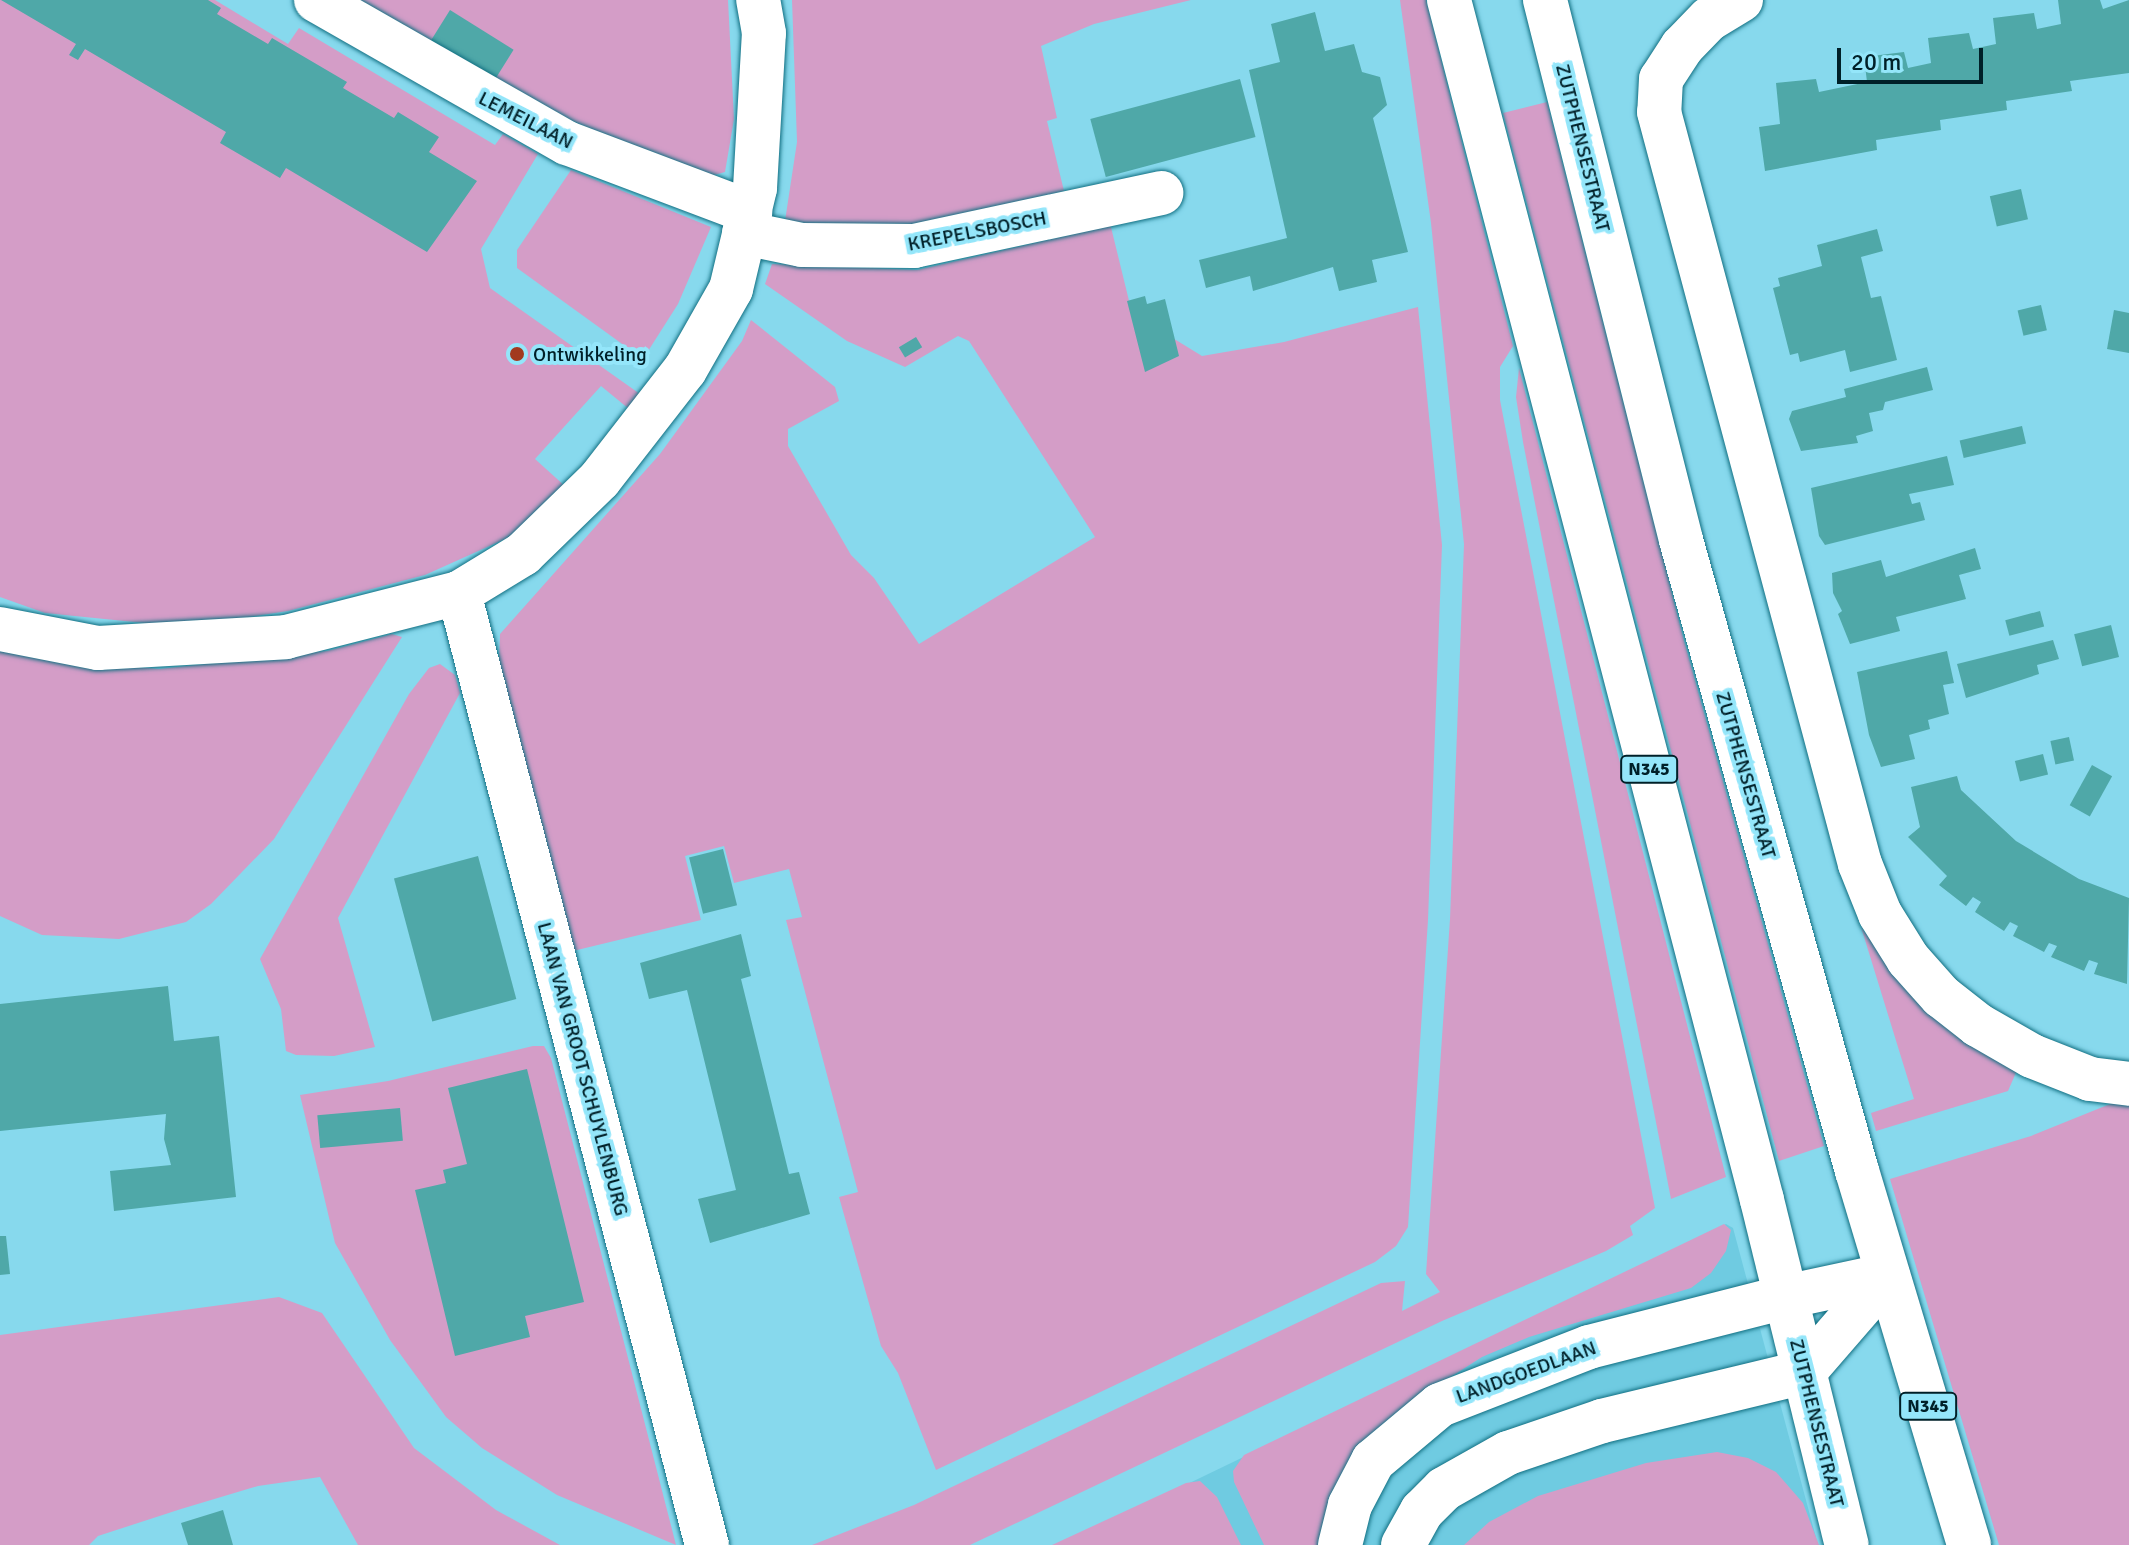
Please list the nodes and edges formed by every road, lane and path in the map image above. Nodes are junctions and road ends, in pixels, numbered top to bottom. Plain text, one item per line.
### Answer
1 (316, 0) edge
2 (758, 0) edge
3 (1449, 0) edge
4 (1545, 0) edge
5 (1741, 0) edge
6 (1161, 193) dead end
7 (747, 222) junction
8 (459, 593) junction
9 (0, 629) edge
10 (2110, 1082) edge
11 (1888, 1275) junction
12 (1785, 1297) junction
13 (1804, 1372) junction
14 (707, 1545) edge
15 (1340, 1545) edge
16 (1403, 1545) edge
17 (1847, 1545) edge
18 (1969, 1545) edge

1 - 7 street, LEMEILAAN
2 - 7 street
3 - 12 street, ZUTPHENSESTRAAT / N345
4 - 11 street, ZUTPHENSESTRAAT / N345
5 - 10 street
6 - 7 street, KREPELSBOSCH
7 - 8 street
8 - 9 street
8 - 14 street, LAAN VAN GROOT SCHUYLENBURG
11 - 12 street, LANDGOEDLAAN
11 - 13 street
11 - 18 street, ZUTPHENSESTRAAT / N345
12 - 13 street, ZUTPHENSESTRAAT / N345
12 - 15 street, LANDGOEDLAAN
13 - 16 street
13 - 17 street, ZUTPHENSESTRAAT / N345

